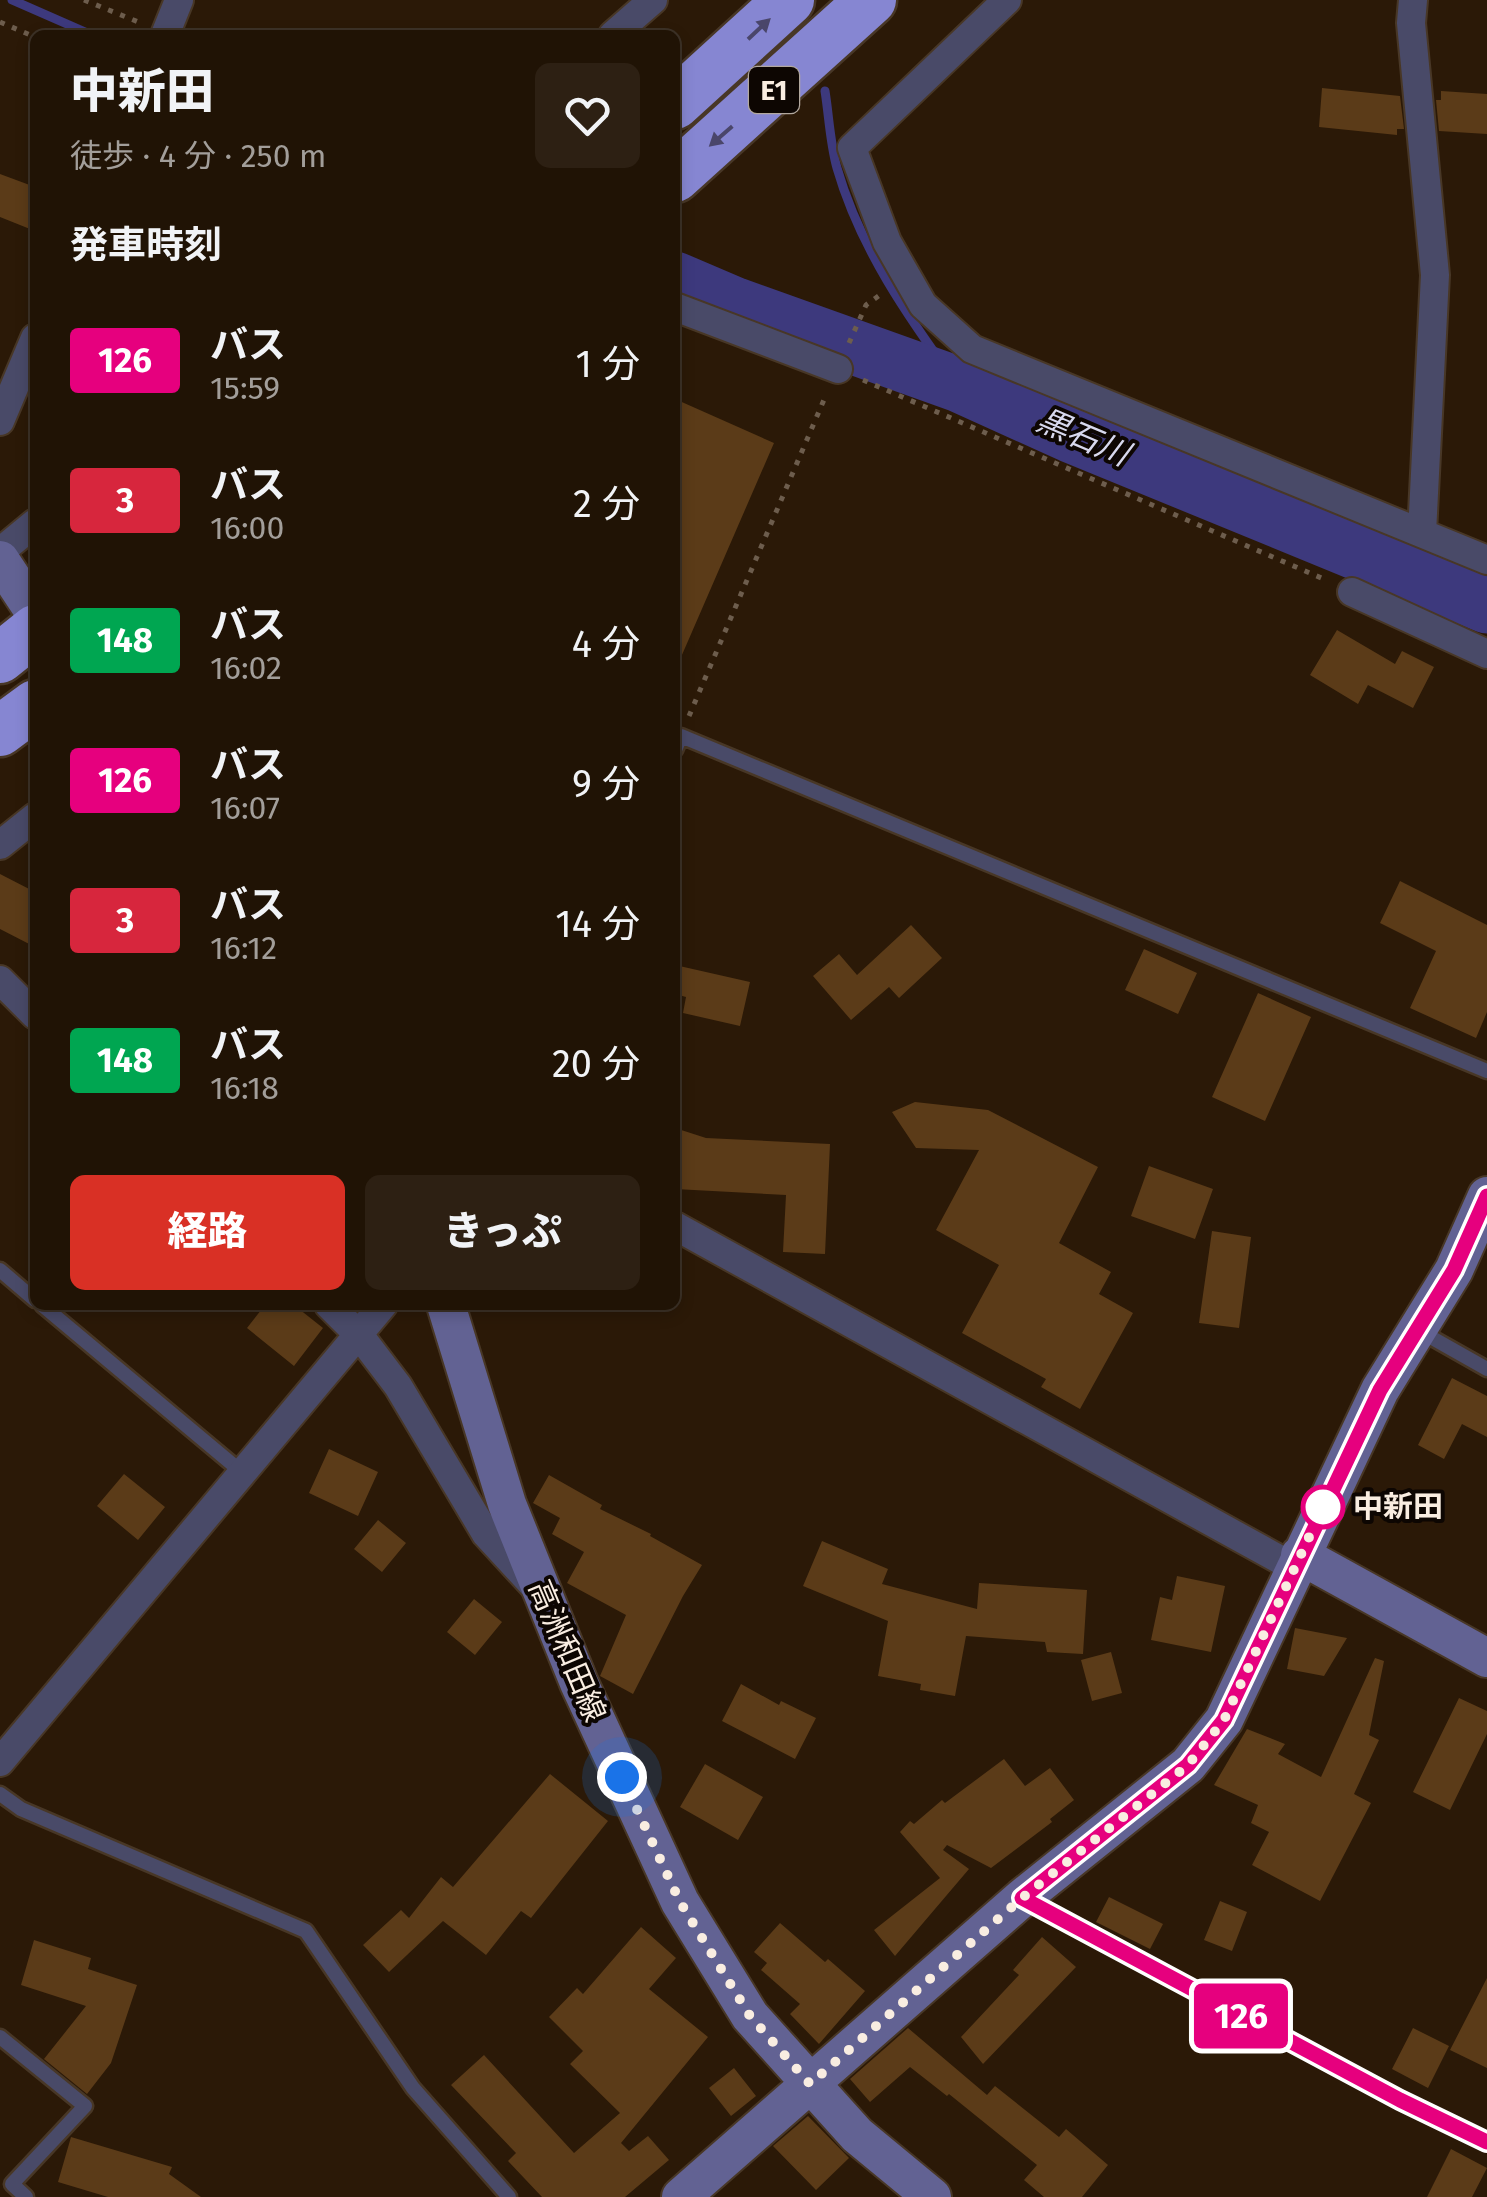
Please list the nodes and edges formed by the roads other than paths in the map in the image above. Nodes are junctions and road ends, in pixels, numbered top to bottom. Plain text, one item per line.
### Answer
1 (179, 0) edge
2 (653, 0) edge
3 (789, 0) edge
4 (871, 0) edge
5 (1007, 0) edge
6 (1412, 0) edge
7 (167, 30) edge
8 (619, 30) edge
9 (680, 99) edge
10 (680, 172) edge
11 (680, 310) edge
12 (30, 350) edge
13 (838, 368) road end
14 (0, 422) edge
15 (30, 527) edge
16 (1422, 533) junction
17 (0, 552) edge
18 (0, 560) edge
19 (1487, 560) edge
20 (1352, 592) road end
21 (30, 605) edge
22 (30, 634) edge
23 (1487, 654) edge
24 (0, 658) edge
25 (680, 741) edge
26 (30, 822) edge
27 (0, 845) edge
28 (0, 980) edge
29 (30, 1009) edge
30 (1487, 1071) edge
31 (1487, 1196) edge
32 (680, 1229) edge
33 (0, 1270) edge
34 (30, 1296) edge
35 (48, 1310) edge
36 (333, 1310) edge
37 (379, 1310) edge
38 (448, 1310) edge
39 (1417, 1329) junction
40 (360, 1336) junction
41 (1487, 1369) edge
42 (244, 1474) junction
43 (1298, 1562) junction
44 (544, 1598) junction
45 (1487, 1658) edge
46 (0, 1762) edge
47 (0, 1794) edge
48 (1022, 1898) junction
49 (0, 2037) edge
50 (810, 2084) junction
51 (1487, 2142) edge
52 (26, 2197) edge
53 (509, 2197) edge
54 (681, 2197) edge
55 (932, 2197) edge

1 - 7 street
2 - 8 street
9 -> 3 highway, E1
4 -> 10 highway, E1
5 - 16 street
6 - 16 street
11 - 13 street
12 - 14 street
15 - 17 street
16 - 19 street
18 - 21 street
20 - 23 street
22 - 24 highway
25 - 30 lane
26 - 27 street
28 - 29 street
31 - 39 street
32 - 43 street
33 - 34 lane
35 - 42 lane
36 - 40 street
37 - 40 street
38 - 44 street, 高洲和田線
39 - 41 lane
39 - 43 street
40 - 42 street
40 - 44 street
42 - 46 street
43 - 45 street
43 - 48 street
44 - 50 street, 高洲和田線
47 - 53 lane
48 - 50 street
48 - 51 lane
49 - 52 lane
50 - 54 street
50 - 55 street, 高洲和田線

